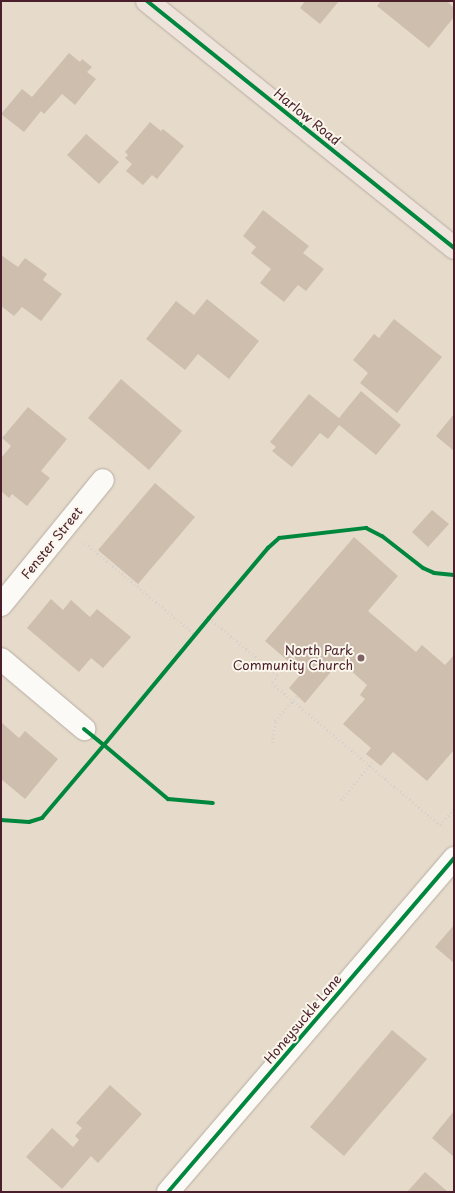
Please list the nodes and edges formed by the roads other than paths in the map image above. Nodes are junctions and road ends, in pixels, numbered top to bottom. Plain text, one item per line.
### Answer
1 (147, 1) edge
2 (454, 248) edge
3 (103, 480) dead end
4 (1, 605) edge
5 (1, 659) edge
6 (84, 729) dead end
7 (454, 858) edge
8 (168, 1192) edge

1 - 2 main road, Harlow Road
3 - 4 street, Fenster Street
5 - 6 street
7 - 8 street, Honeysuckle Lane

